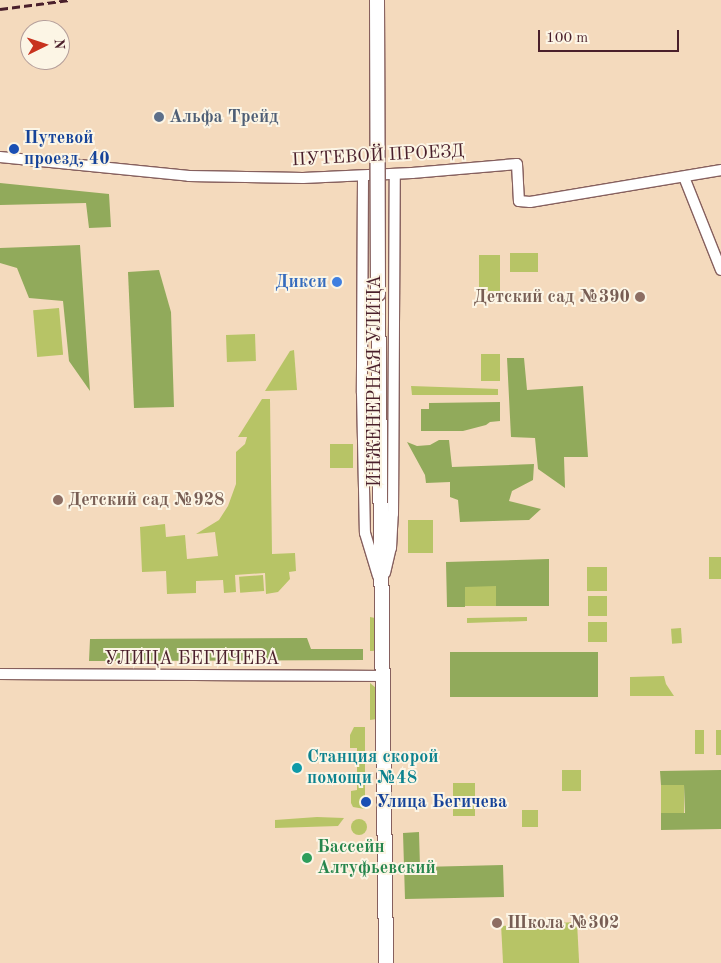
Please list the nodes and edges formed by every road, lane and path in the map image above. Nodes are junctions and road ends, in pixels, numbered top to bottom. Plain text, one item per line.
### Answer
1 (377, 0) edge
2 (0, 157) edge
3 (721, 170) edge
4 (395, 174) junction
5 (363, 176) junction
6 (684, 177) junction
7 (721, 270) edge
8 (381, 586) junction
9 (0, 674) edge
10 (384, 676) junction
11 (386, 963) edge

1 - 8 main road, bridge
2 - 5 street, ПУТЕВОЙ ПРОЕЗД
3 - 6 street, ПУТЕВОЙ ПРОЕЗД
4 - 5 street, ПУТЕВОЙ ПРОЕЗД
4 - 6 street, ПУТЕВОЙ ПРОЕЗД
4 - 8 street, ИНЖЕНЕРНАЯ УЛИЦА
5 - 8 street, ИНЖЕНЕРНАЯ УЛИЦА
6 - 7 street
8 - 10 main road, ИНЖЕНЕРНАЯ УЛИЦА
9 - 10 street, УЛИЦА БЕГИЧЕВА
10 - 11 main road, ИНЖЕНЕРНАЯ УЛИЦА

